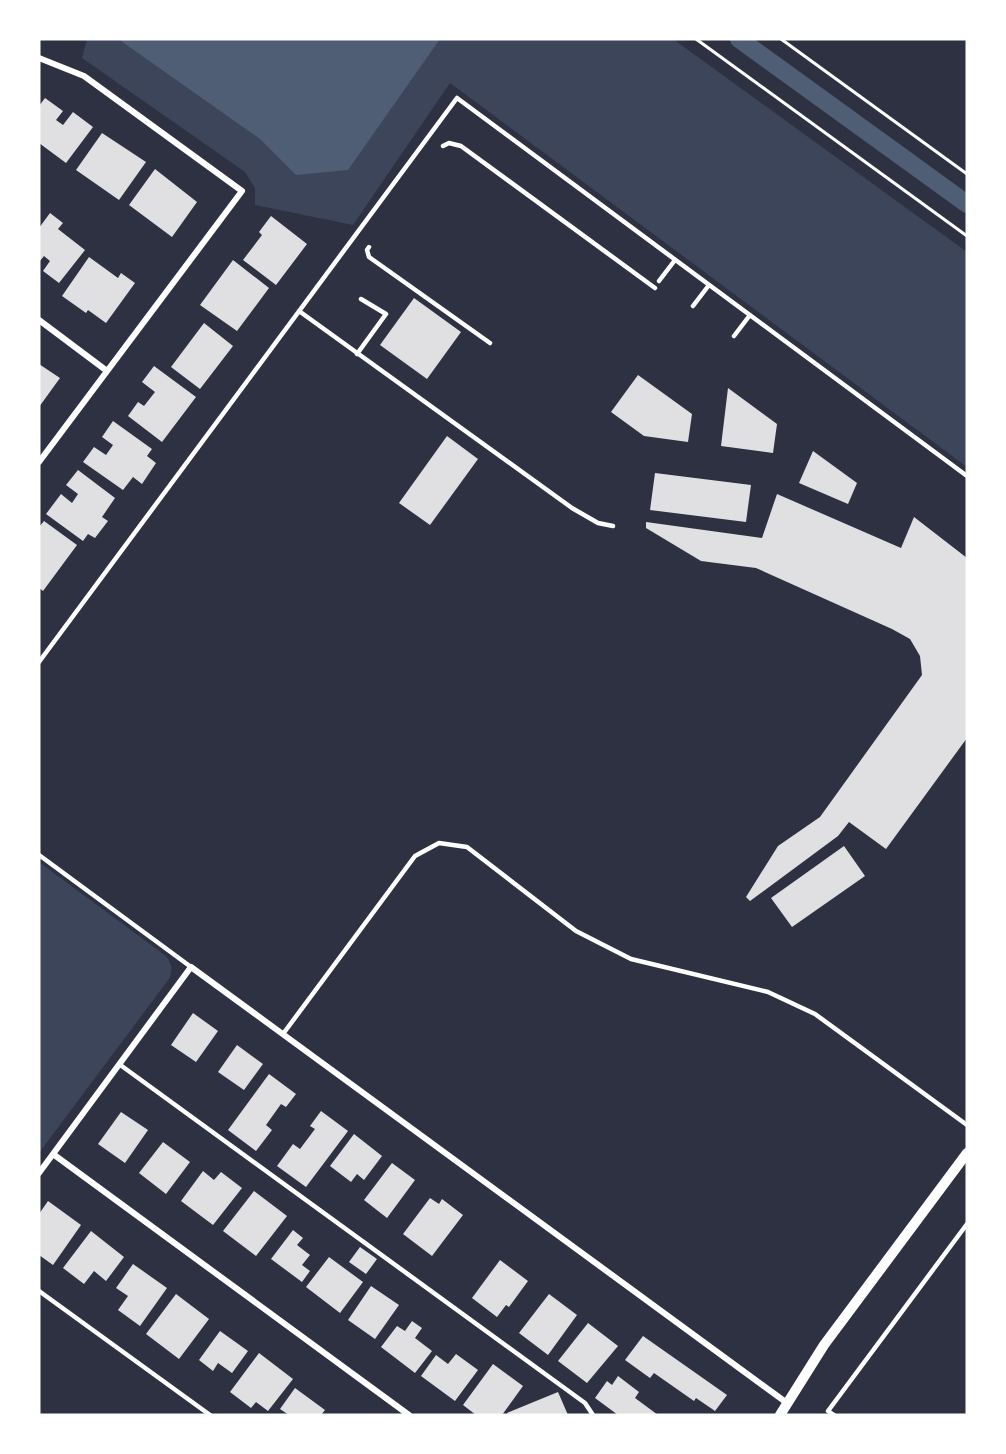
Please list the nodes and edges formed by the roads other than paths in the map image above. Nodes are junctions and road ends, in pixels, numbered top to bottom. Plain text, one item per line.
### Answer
1 (39, 58) edge
2 (443, 146) dead end
3 (369, 247) dead end
4 (675, 260) junction
5 (659, 281) dead end
6 (709, 285) junction
7 (654, 288) dead end
8 (361, 299) dead end
9 (693, 306) dead end
10 (299, 312) junction
11 (750, 315) junction
12 (39, 320) edge
13 (734, 336) dead end
14 (490, 343) dead end
15 (357, 354) junction
16 (108, 371) junction
17 (39, 462) edge
18 (967, 476) edge
19 (613, 526) dead end
20 (39, 662) edge
21 (39, 855) edge
22 (191, 966) junction
23 (283, 1034) junction
24 (119, 1064) junction
25 (967, 1125) edge
26 (967, 1152) edge
27 (53, 1154) junction
28 (39, 1173) edge
29 (967, 1224) edge
30 (39, 1291) edge
31 (787, 1403) junction
32 (210, 1415) edge
33 (409, 1415) edge
34 (593, 1415) edge
35 (780, 1415) edge
36 (834, 1415) edge

1 - 16 street
2 - 7 lane
3 - 14 lane
4 - 5 lane
4 - 6 lane
4 - 10 lane
6 - 9 lane
6 - 11 lane
8 - 15 lane
10 - 15 lane
10 - 20 lane
11 - 13 lane
11 - 18 lane
12 - 16 street
15 - 19 lane
16 - 17 street
21 - 22 lane
22 - 23 street
22 - 24 street
23 - 25 lane
23 - 31 street
24 - 27 street
24 - 34 lane
26 - 31 street
27 - 28 street
27 - 33 street
29 - 36 lane
30 - 32 lane
31 - 35 street

